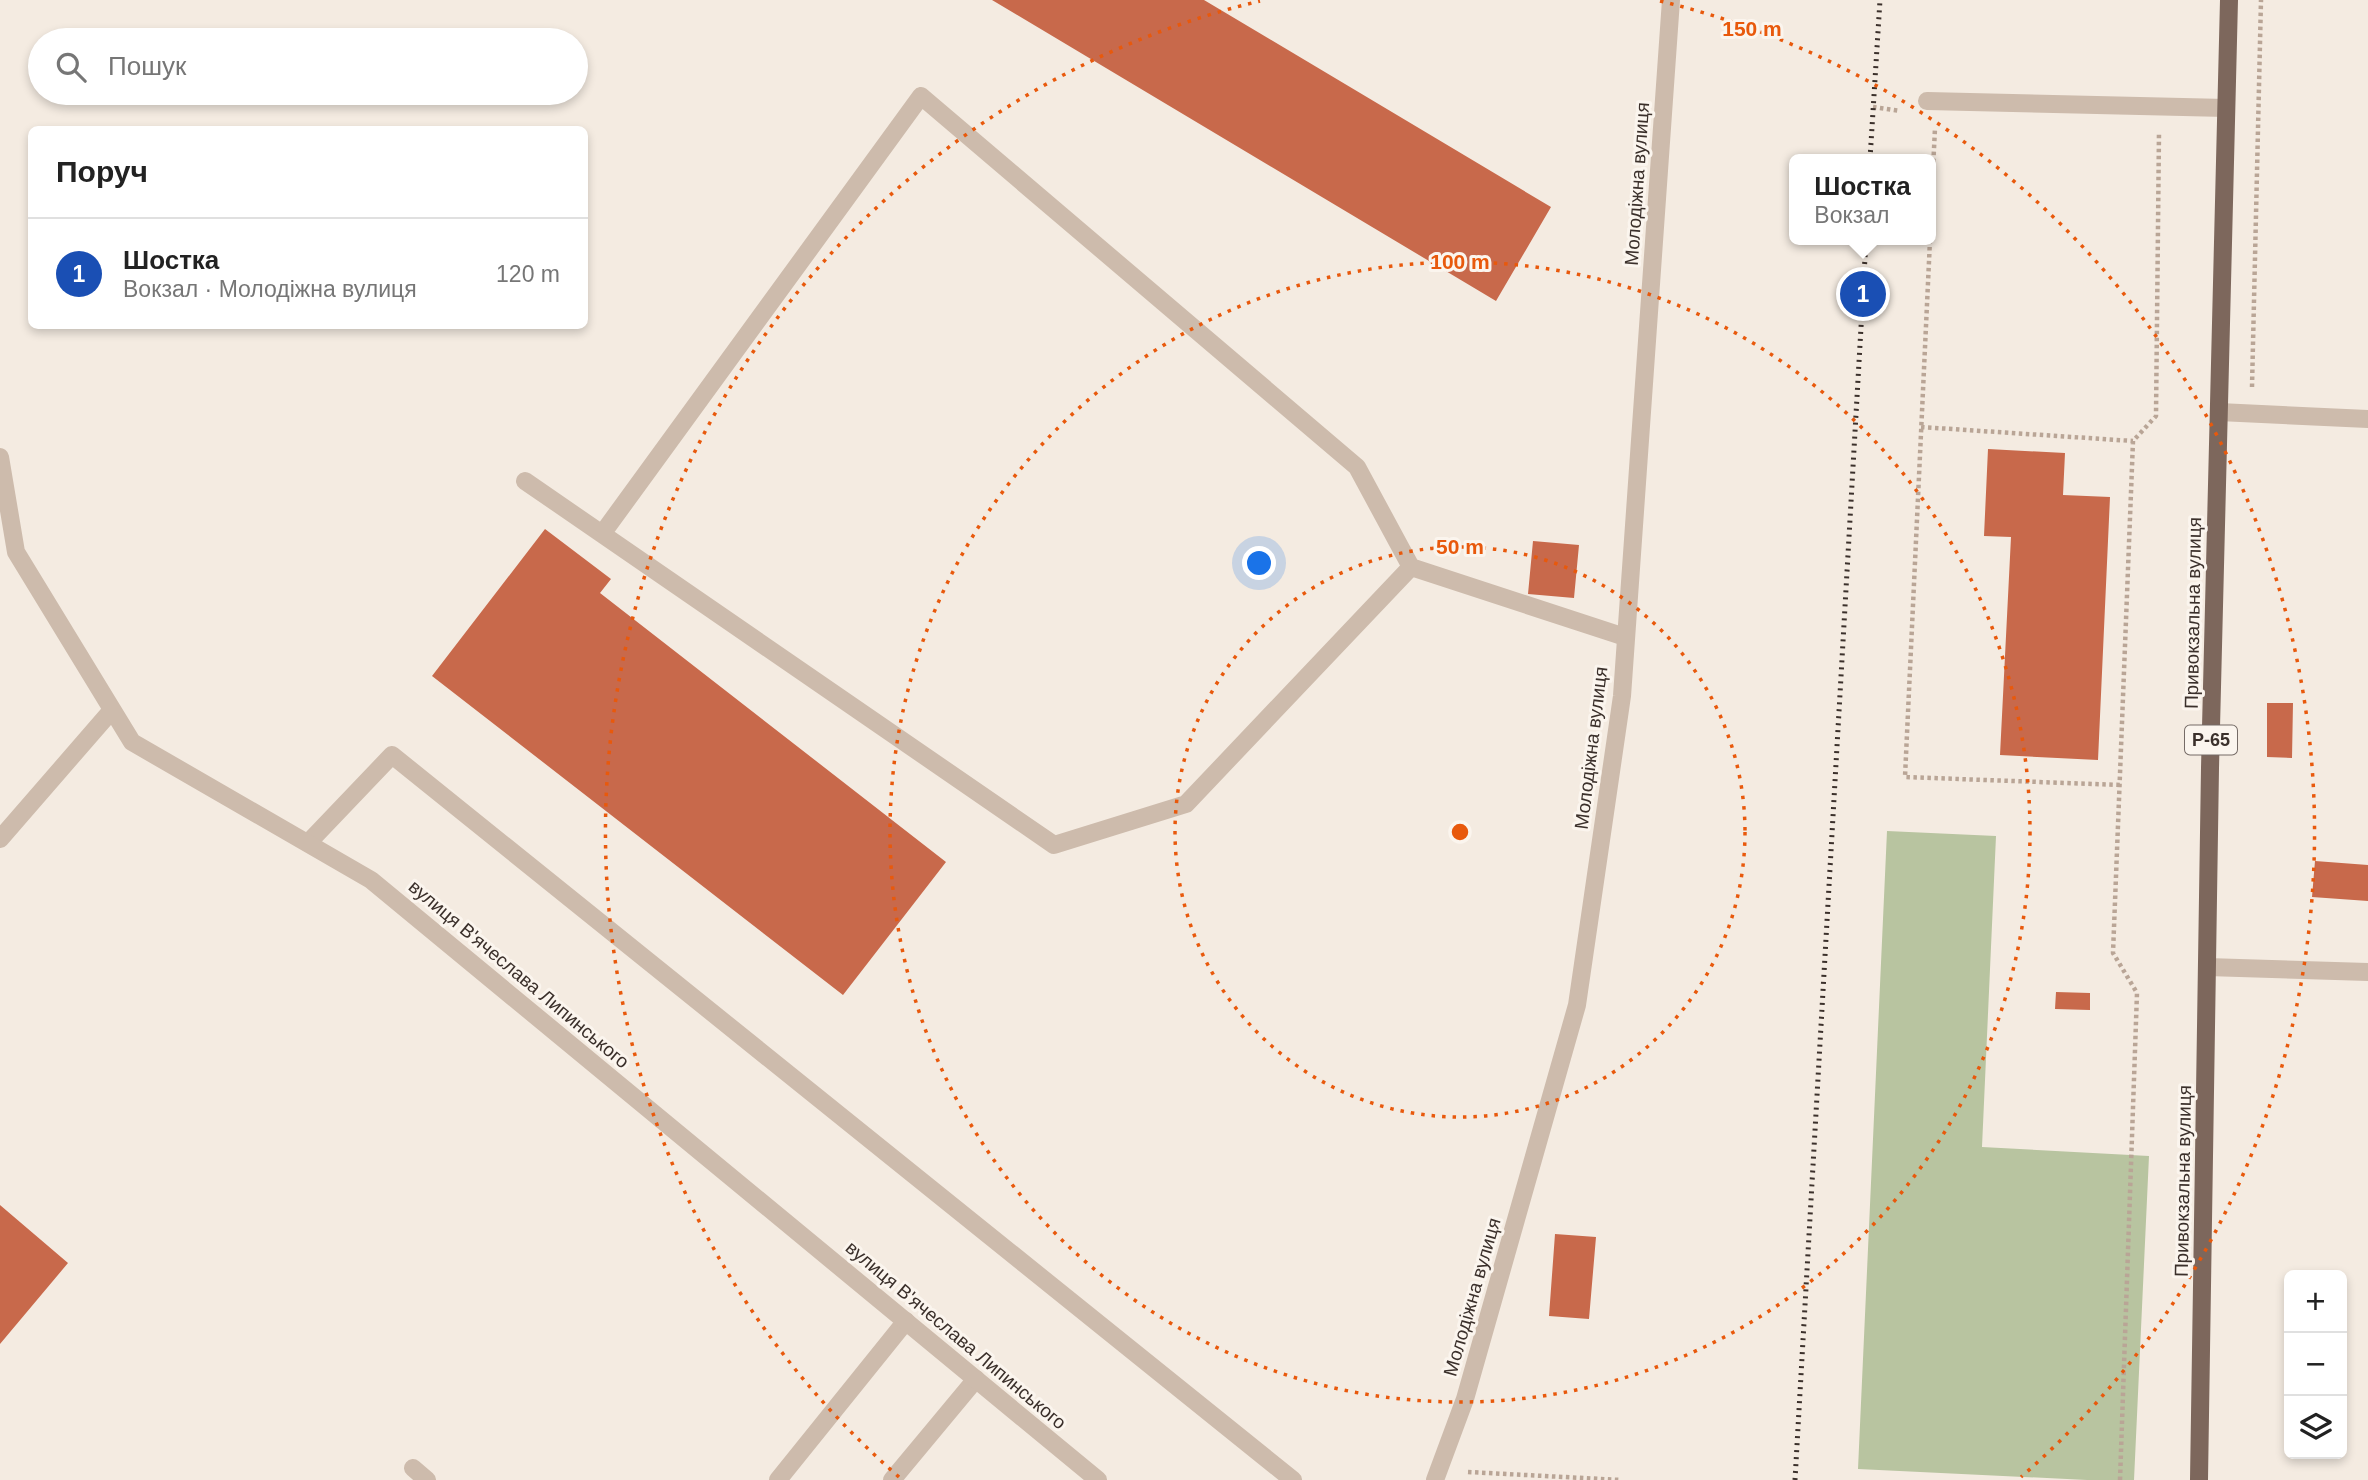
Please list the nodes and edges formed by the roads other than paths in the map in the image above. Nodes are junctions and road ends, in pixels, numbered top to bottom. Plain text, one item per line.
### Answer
1 (1671, 0) edge
2 (2229, 0) edge
3 (1932, 101) road end
4 (2226, 108) junction
5 (2219, 412) junction
6 (2368, 419) edge
7 (0, 457) edge
8 (525, 481) dead end
9 (602, 534) junction
10 (1411, 567) junction
11 (1625, 637) junction
12 (112, 710) junction
13 (0, 839) edge
14 (308, 843) junction
15 (2207, 967) junction
16 (2368, 971) edge
17 (906, 1321) junction
18 (976, 1379) junction
19 (413, 1468) dead end
20 (1437, 1475) edge
21 (427, 1480) edge
22 (778, 1480) edge
23 (892, 1480) edge
24 (1098, 1480) edge
25 (1293, 1480) edge
26 (2199, 1480) edge

1 - 11 street, Молодіжна вулиця
2 - 4 main road, Привокзальна вулиця / Р-65
3 - 4 street
4 - 5 main road, Привокзальна вулиця / Р-65
5 - 6 street
5 - 15 main road, Привокзальна вулиця / Р-65
7 - 12 street, вулиця В'ячеслава Липинського
8 - 9 street
9 - 10 street
9 - 10 street
10 - 11 street
11 - 20 street, Молодіжна вулиця
12 - 13 street
12 - 14 street, вулиця В'ячеслава Липинського
14 - 17 street, вулиця В'ячеслава Липинського
14 - 25 street
15 - 16 street
15 - 26 main road, Привокзальна вулиця / Р-65
17 - 18 street, вулиця В'ячеслава Липинського
17 - 22 street
18 - 23 street
18 - 24 street, вулиця В'ячеслава Липинського
19 - 21 street

